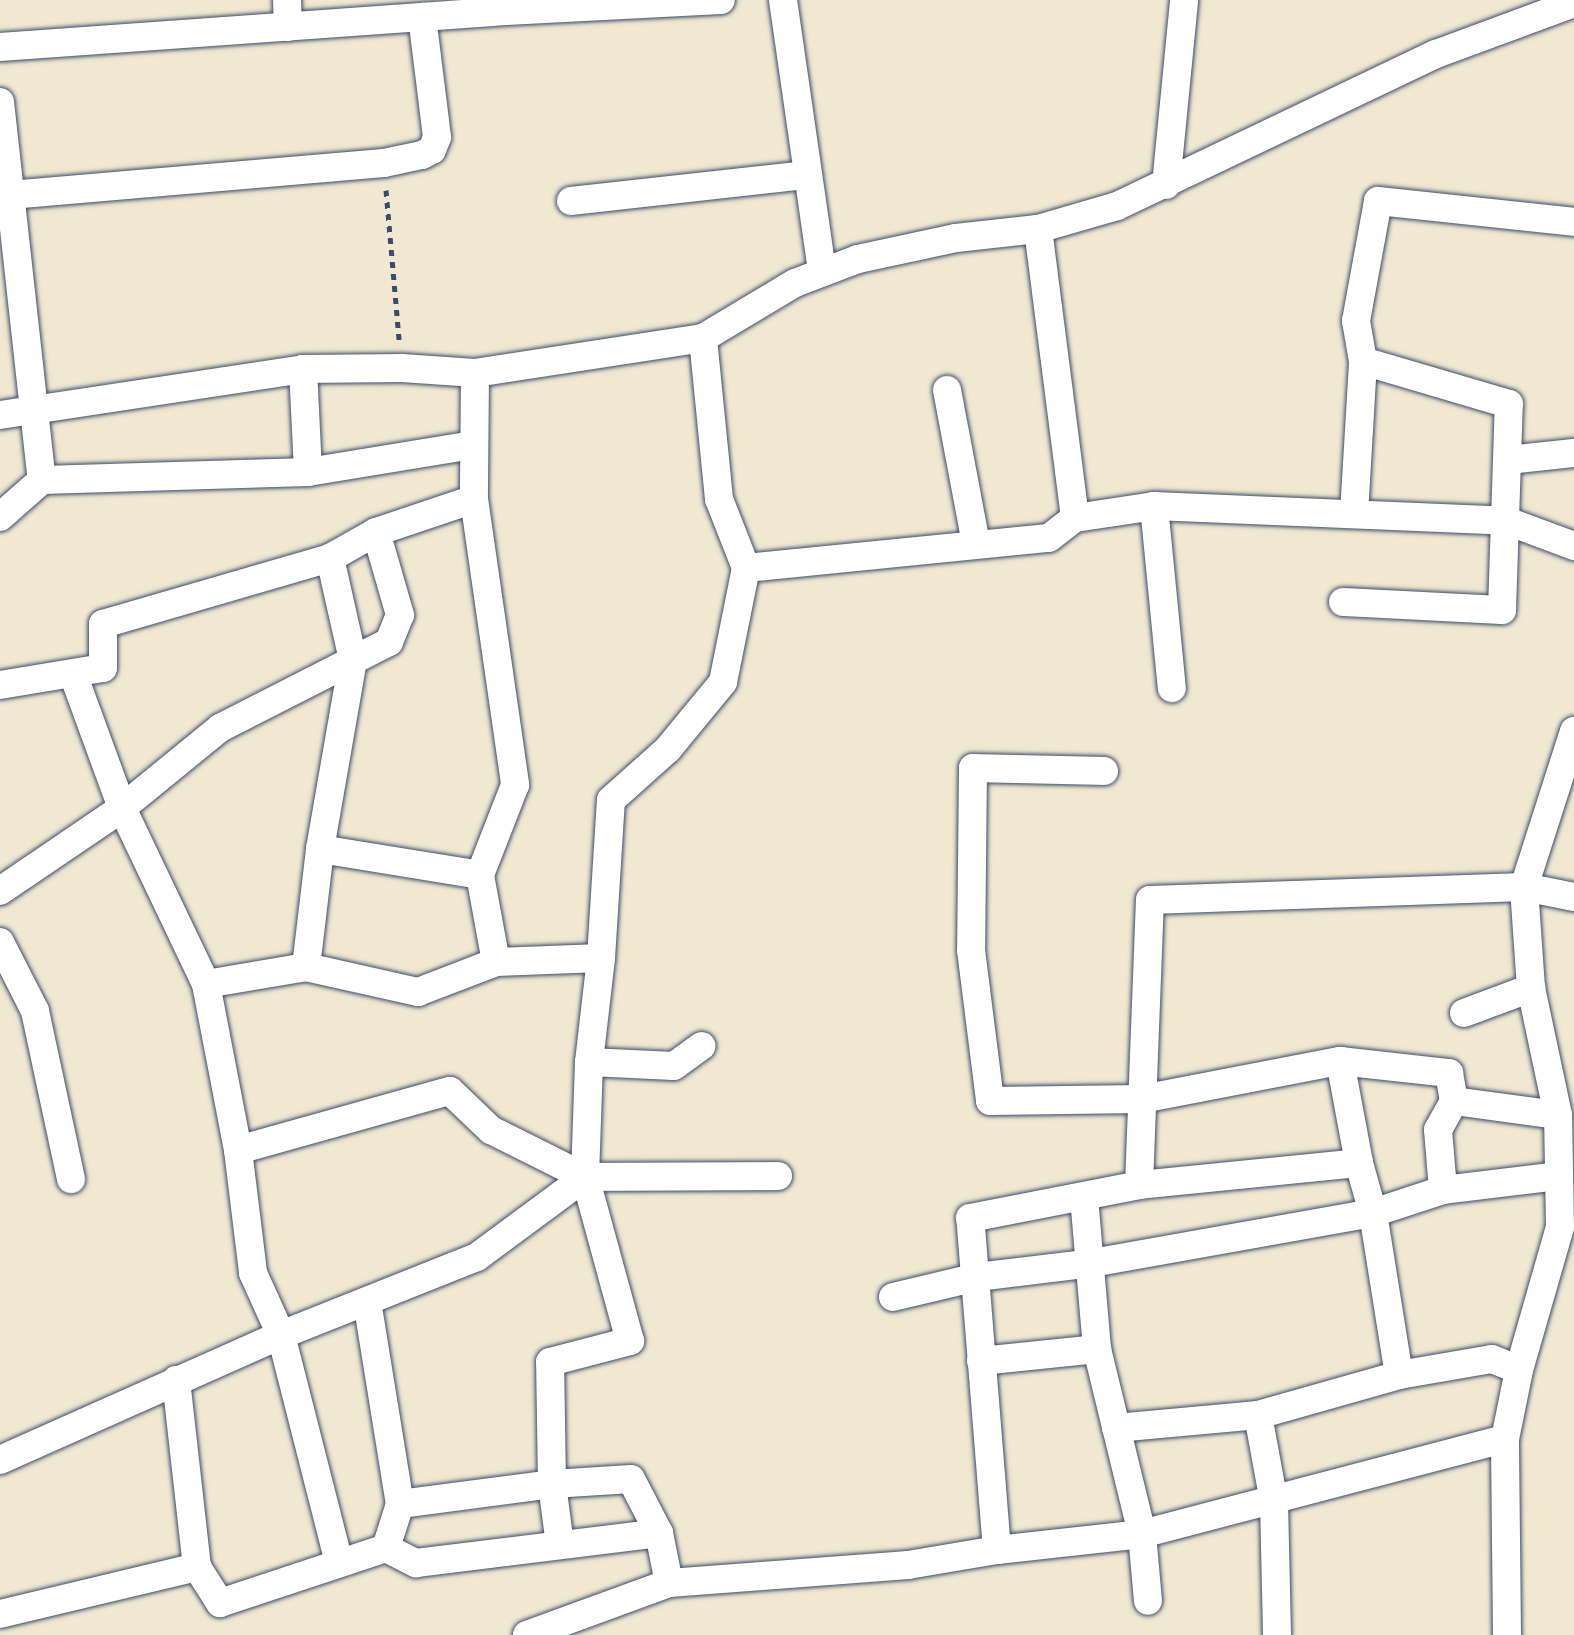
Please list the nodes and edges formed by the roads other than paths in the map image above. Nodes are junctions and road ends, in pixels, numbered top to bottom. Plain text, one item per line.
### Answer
1 (721, 0) edge
2 (783, 0) edge
3 (1184, 0) edge
4 (1574, 3) edge
5 (506, 5) edge
6 (288, 14) edge
7 (422, 17) junction
8 (0, 47) edge
9 (0, 102) edge
10 (807, 175) junction
11 (1166, 185) junction
12 (10, 195) junction
13 (571, 201) dead end
14 (1574, 222) edge
15 (1038, 229) junction
16 (822, 270) junction
17 (11, 287) edge
18 (703, 338) junction
19 (1363, 361) junction
20 (303, 369) junction
21 (475, 373) junction
22 (947, 390) dead end
23 (33, 408) junction
24 (0, 415) edge
25 (473, 445) junction
26 (1574, 453) edge
27 (1508, 460) junction
28 (308, 472) junction
29 (42, 480) junction
30 (474, 499) junction
31 (1154, 506) junction
32 (1354, 514) junction
33 (0, 517) edge
34 (1075, 518) junction
35 (1507, 521) junction
36 (376, 532) junction
37 (976, 544) junction
38 (1574, 546) edge
39 (330, 558) junction
40 (746, 568) junction
41 (1343, 602) dead end
42 (353, 660) junction
43 (73, 674) junction
44 (0, 685) edge
45 (1172, 688) dead end
46 (1574, 731) edge
47 (1104, 771) dead end
48 (122, 808) junction
49 (320, 849) junction
50 (480, 875) junction
51 (1524, 887) junction
52 (0, 891) edge
53 (1574, 897) edge
54 (0, 942) edge
55 (601, 958) junction
56 (496, 962) junction
57 (306, 967) junction
58 (206, 984) junction
59 (1531, 988) junction
60 (1464, 1013) dead end
61 (702, 1046) dead end
62 (1340, 1061) junction
63 (589, 1062) junction
64 (1142, 1099) junction
65 (1454, 1101) junction
66 (1558, 1115) junction
67 (238, 1150) junction
68 (1359, 1163) junction
69 (778, 1176) dead end
70 (1558, 1176) junction
71 (585, 1177) junction
72 (71, 1179) dead end
73 (1139, 1185) junction
74 (1443, 1190) junction
75 (1084, 1197) junction
76 (1373, 1213) junction
77 (1092, 1263) junction
78 (977, 1277) junction
79 (893, 1297) dead end
80 (367, 1301) junction
81 (281, 1335) junction
82 (1097, 1349) junction
83 (981, 1361) junction
84 (1519, 1370) junction
85 (1399, 1375) junction
86 (176, 1380) junction
87 (1258, 1415) junction
88 (1116, 1428) junction
89 (1505, 1439) junction
90 (0, 1460) edge
91 (552, 1484) junction
92 (1274, 1502) junction
93 (400, 1504) junction
94 (659, 1533) junction
95 (1142, 1534) junction
96 (560, 1545) junction
97 (386, 1548) junction
98 (997, 1550) junction
99 (339, 1563) junction
100 (197, 1567) junction
101 (669, 1583) junction
102 (1148, 1601) dead end
103 (2, 1616) edge
104 (527, 1635) edge
105 (1277, 1635) edge
106 (1507, 1635) edge

1 - 5 street
2 - 10 street
3 - 11 street
4 - 11 street
5 - 7 street
6 - 7 street
6 - 8 street
7 - 12 street
9 - 12 street
10 - 13 street
10 - 16 street
11 - 15 street
12 - 17 street
14 - 19 street
15 - 16 street
15 - 34 street
16 - 18 street
17 - 23 street
18 - 21 street
18 - 40 street
19 - 27 street
19 - 32 street
20 - 21 street
20 - 23 street
20 - 28 street
21 - 25 street
22 - 37 street
23 - 24 street
23 - 29 street
25 - 28 street
25 - 30 street
26 - 27 street
27 - 35 street
28 - 29 street
29 - 33 street
30 - 36 street
30 - 50 street
31 - 32 street
31 - 34 street
31 - 45 street
32 - 35 street
34 - 37 street
35 - 38 street
35 - 41 street
36 - 39 street
36 - 42 street
37 - 40 street
39 - 42 street
39 - 43 street
40 - 55 street
42 - 48 street
42 - 49 street
43 - 44 street
43 - 48 street
46 - 51 street
47 - 64 street
48 - 52 street
48 - 58 street
49 - 50 street
49 - 57 street
50 - 56 street
51 - 53 street
51 - 59 street
51 - 64 street
54 - 72 street
55 - 56 street
55 - 63 street
56 - 57 street
57 - 58 street
58 - 67 street
59 - 60 street
59 - 66 street
61 - 63 street
62 - 64 street
62 - 65 street
62 - 68 street
63 - 71 street
64 - 73 street
65 - 66 street
65 - 74 street
66 - 70 street
67 - 71 street
67 - 81 street
68 - 73 street
68 - 76 street
69 - 71 street
70 - 74 street
70 - 84 street
71 - 80 street
71 - 91 street
73 - 75 street
74 - 76 street
75 - 77 street
75 - 78 street
76 - 77 street
76 - 85 street
77 - 78 street
77 - 82 street
78 - 79 street
78 - 83 street
80 - 81 street
80 - 93 street
81 - 86 street
81 - 99 street
82 - 83 street
82 - 88 street
83 - 98 street
84 - 85 street
84 - 89 street
85 - 87 street
86 - 90 street
86 - 100 street
87 - 88 street
87 - 92 street
88 - 95 street
89 - 92 street
89 - 106 street
91 - 93 street
91 - 94 street
91 - 96 street
92 - 95 street
92 - 105 street
93 - 97 street
94 - 96 street
94 - 101 street
95 - 98 street
95 - 102 street
96 - 97 street
97 - 99 street
98 - 101 street
99 - 100 street
100 - 103 street
101 - 104 street

